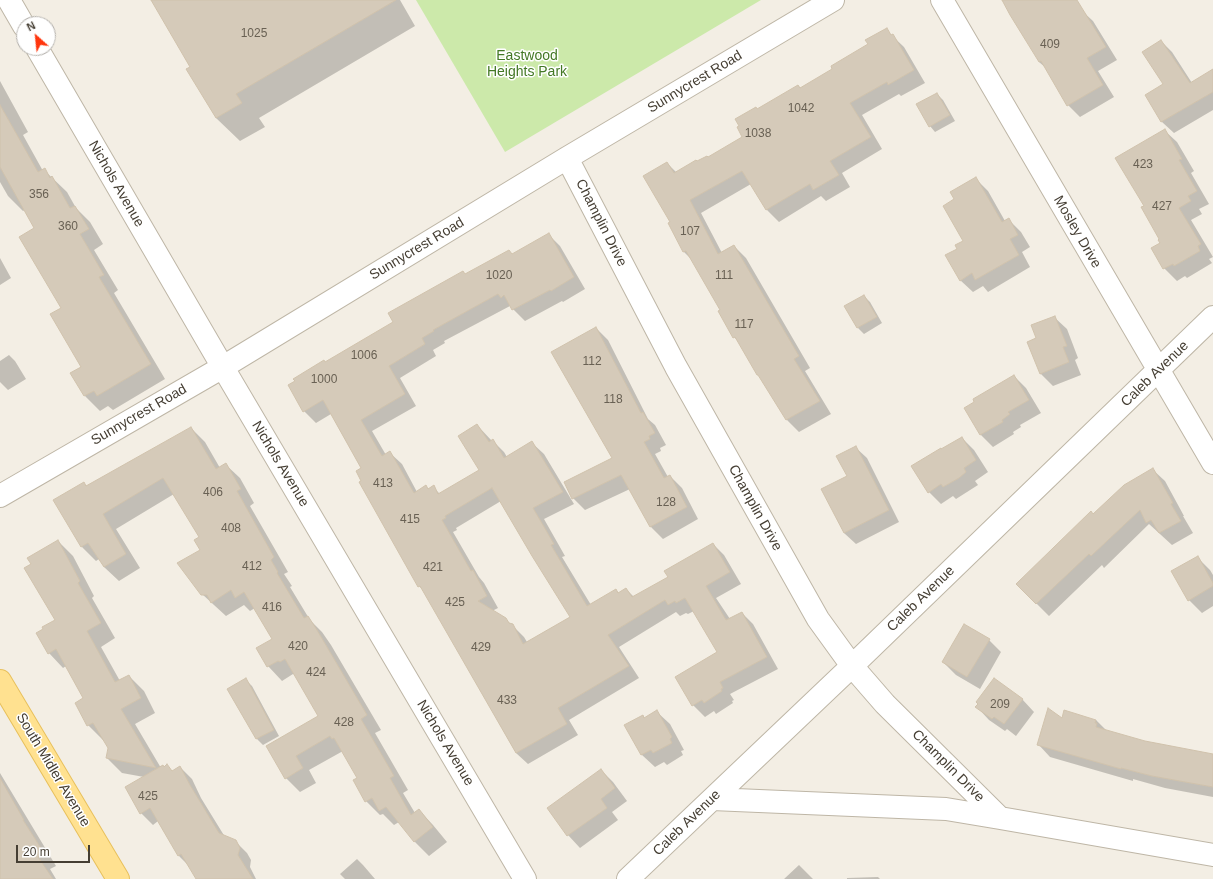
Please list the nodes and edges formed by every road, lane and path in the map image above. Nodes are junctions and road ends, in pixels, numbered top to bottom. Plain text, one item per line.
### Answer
1 (9, 0) edge
2 (833, 0) edge
3 (942, 0) edge
4 (18, 16) edge
5 (42, 56) edge
6 (567, 158) junction
7 (1213, 317) edge
8 (223, 367) junction
9 (1158, 371) junction
10 (1213, 463) edge
11 (0, 496) edge
12 (852, 666) junction
13 (0, 681) edge
14 (712, 799) junction
15 (1000, 818) junction
16 (1213, 856) edge
17 (118, 879) edge
18 (525, 879) edge
19 (628, 879) edge

1 - 4 street
2 - 6 street, Sunnycrest Road
3 - 9 street, Mosley Drive
5 - 8 street, Nichols Avenue
6 - 8 street, Sunnycrest Road
6 - 12 street, Champlin Drive
7 - 9 street, Caleb Avenue
8 - 11 street, Sunnycrest Road
8 - 18 street, Nichols Avenue
9 - 10 street, Mosley Drive
9 - 12 street, Caleb Avenue
12 - 14 street, Caleb Avenue
12 - 15 street, Champlin Drive
13 - 17 main road, South Midler Avenue
14 - 15 street, Champlin Drive
14 - 19 street, Caleb Avenue
15 - 16 street, Champlin Drive

